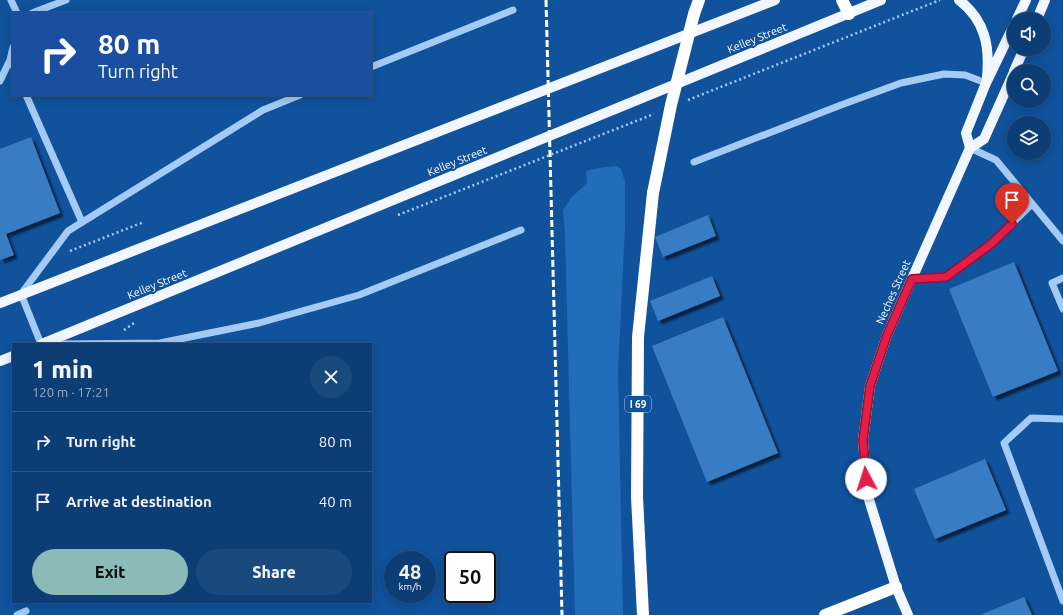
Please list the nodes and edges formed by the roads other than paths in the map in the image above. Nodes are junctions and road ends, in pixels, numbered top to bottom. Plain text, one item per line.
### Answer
1 (11, 0) edge
2 (66, 0) edge
3 (699, 0) edge
4 (775, 0) edge
5 (842, 0) edge
6 (881, 0) edge
7 (959, 0) edge
8 (1026, 0) edge
9 (1045, 0) edge
10 (513, 10) dead end
11 (17, 12) edge
12 (35, 12) edge
13 (1020, 12) edge
14 (1040, 12) edge
15 (849, 14) junction
16 (1007, 40) edge
17 (12, 63) edge
18 (372, 67) edge
19 (0, 81) edge
20 (986, 83) junction
21 (1007, 87) edge
22 (26, 96) edge
23 (298, 96) edge
24 (970, 148) junction
25 (694, 162) dead end
26 (1032, 204) junction
27 (82, 222) junction
28 (521, 230) dead end
29 (1063, 241) edge
30 (1063, 278) edge
31 (912, 279) junction
32 (21, 294) junction
33 (0, 302) edge
34 (1063, 309) edge
35 (42, 343) edge
36 (44, 343) edge
37 (106, 343) edge
38 (160, 343) edge
39 (12, 356) edge
40 (0, 361) edge
41 (1063, 419) edge
42 (896, 587) junction
43 (1063, 602) edge
44 (26, 611) dead end
45 (16, 615) edge
46 (643, 615) edge
47 (825, 615) edge
48 (908, 615) edge

1 - 11 street
2 - 12 street
3 - 46 highway, I 69, bridge
4 - 32 main road
5 - 15 highway
6 - 15 main road, Kelley Street
7 - 20 main road
8 - 13 main road
9 - 14 main road
10 - 18 street
15 - 36 main road, Kelley Street
16 - 20 main road
17 - 19 street
20 - 24 main road
20 - 25 street
21 - 24 main road, Neches Street
22 - 27 street
23 - 27 street
24 - 26 street
24 - 31 main road, Neches Street
26 - 29 street
26 - 31 street
27 - 32 street
28 - 38 street
30 - 34 street
31 - 42 main road, Neches Street
32 - 33 main road
32 - 35 street
37 - 38 street
39 - 40 main road
41 - 43 street
42 - 47 highway
42 - 48 main road, Neches Street
44 - 45 street

